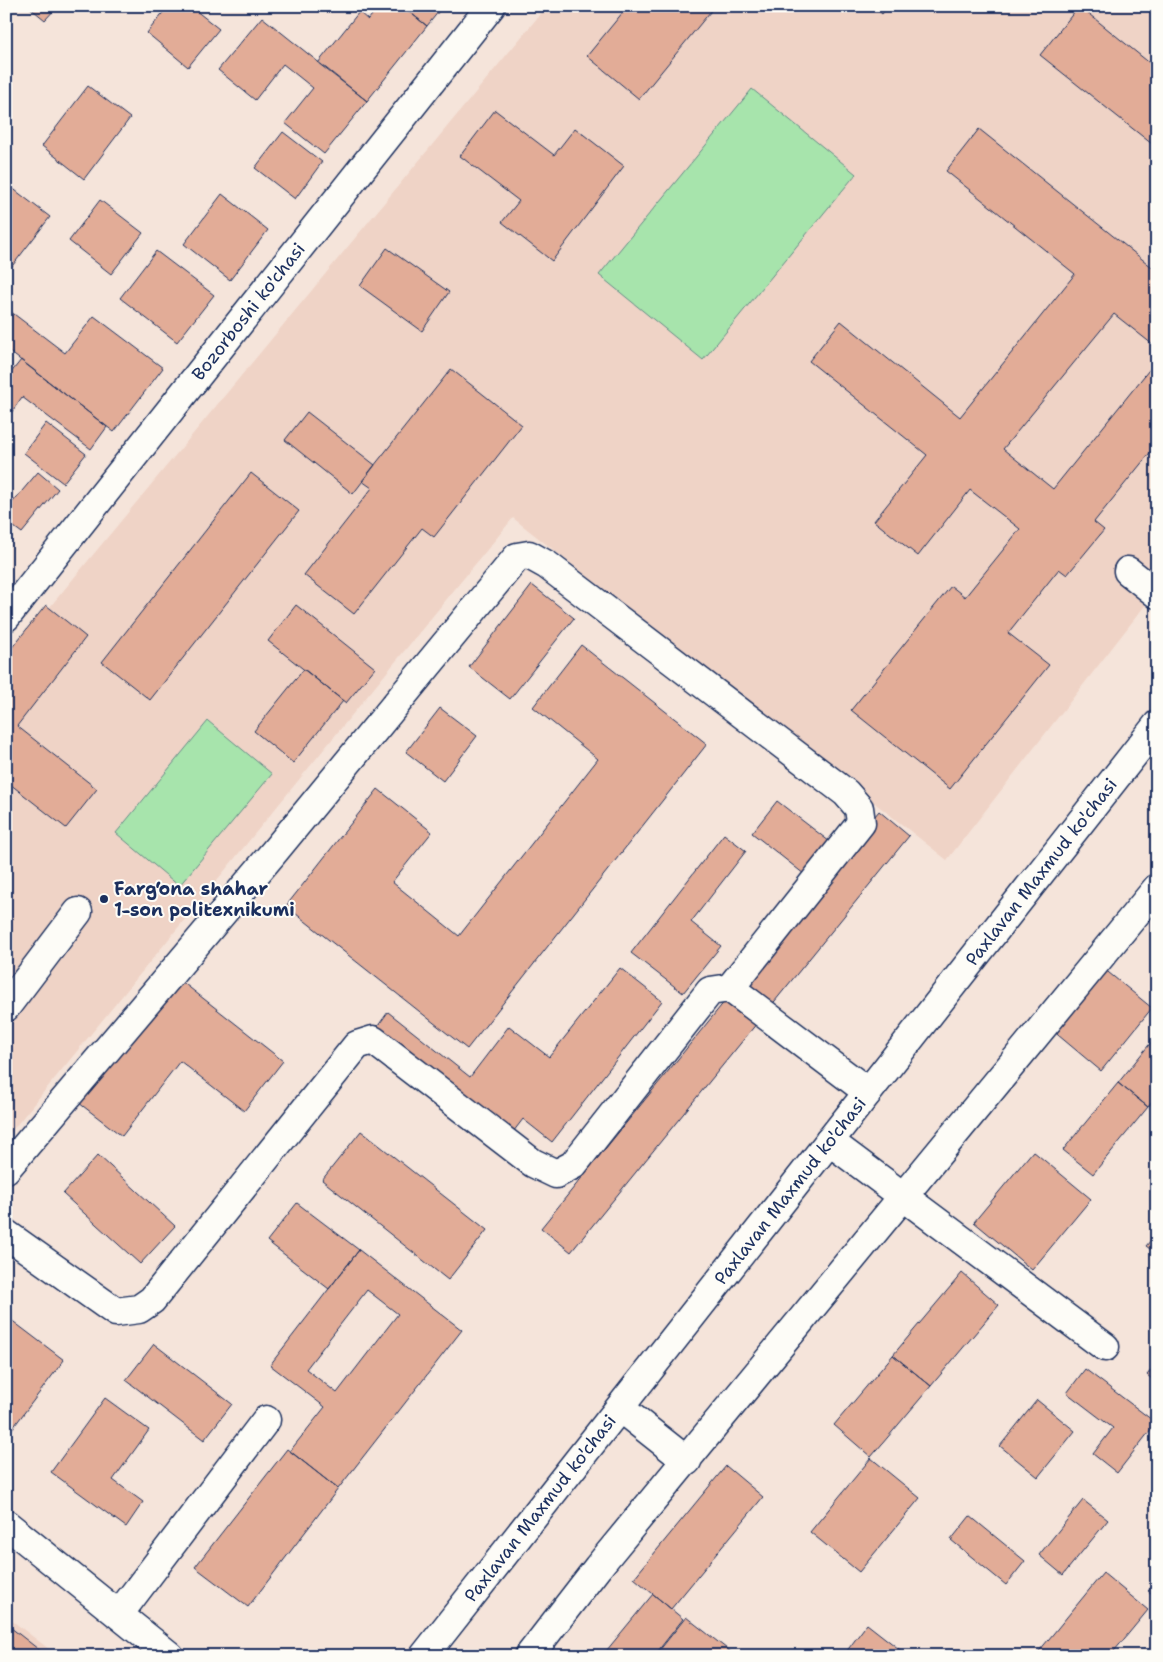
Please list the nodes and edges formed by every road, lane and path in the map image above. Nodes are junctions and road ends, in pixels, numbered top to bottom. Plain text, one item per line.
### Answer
1 (491, 6) edge
2 (1128, 570) dead end
3 (1157, 594) edge
4 (6, 617) edge
5 (1157, 725) edge
6 (1157, 888) edge
7 (78, 912) dead end
8 (730, 988) junction
9 (6, 1007) edge
10 (868, 1092) junction
11 (829, 1141) junction
12 (6, 1169) edge
13 (903, 1197) junction
14 (6, 1234) edge
15 (1105, 1347) dead end
16 (620, 1408) junction
17 (266, 1420) dead end
18 (687, 1460) junction
19 (6, 1524) edge
20 (119, 1614) junction
21 (170, 1656) edge
22 (424, 1656) edge
23 (529, 1656) edge

1 - 4 street, Bozorboshi ko'chasi
2 - 3 street
5 - 10 street, Paxlavan Maxmud ko'chasi
6 - 13 street
7 - 9 street
8 - 10 street
8 - 12 street
8 - 14 street
10 - 11 street, Paxlavan Maxmud ko'chasi
11 - 13 street
11 - 16 street, Paxlavan Maxmud ko'chasi
13 - 15 street
13 - 18 street
16 - 18 street
16 - 22 street, Paxlavan Maxmud ko'chasi
17 - 20 street
18 - 23 street
19 - 20 street
20 - 21 street

